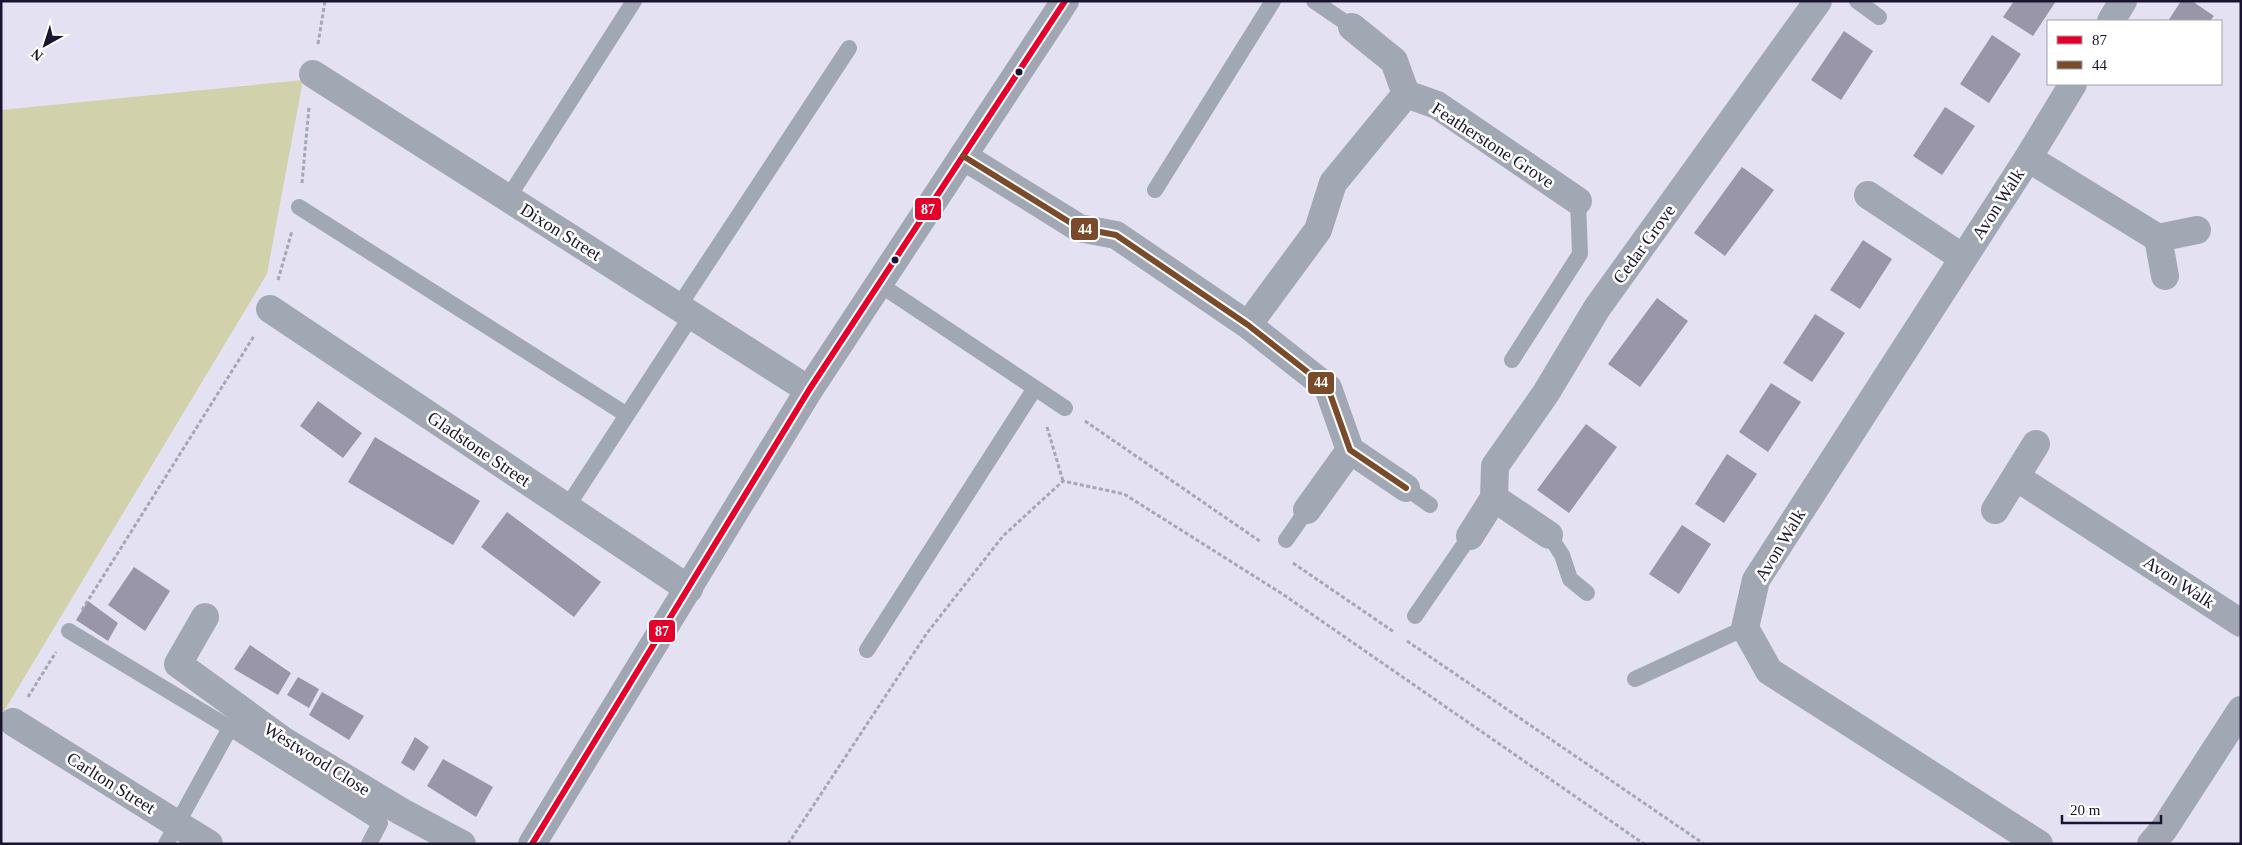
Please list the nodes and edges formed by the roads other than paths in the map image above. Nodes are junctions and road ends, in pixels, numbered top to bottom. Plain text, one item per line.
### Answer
1 (634, 1) edge
2 (1065, 1) edge
3 (1273, 1) edge
4 (1314, 1) edge
5 (1818, 1) edge
6 (1857, 1) edge
7 (2123, 1) edge
8 (1879, 17) dead end
9 (2111, 20) edge
10 (1352, 27) joint
11 (850, 48) dead end
12 (312, 74) road end
13 (2072, 85) edge
14 (1406, 94) junction
15 (963, 156) junction
16 (2028, 158) junction
17 (1156, 190) dead end
18 (1868, 195) dead end
19 (508, 198) junction
20 (1578, 201) joint
21 (299, 207) road end
22 (2197, 230) dead end
23 (2158, 238) junction
24 (1964, 258) junction
25 (2165, 276) dead end
26 (879, 284) junction
27 (270, 309) road end
28 (685, 311) junction
29 (1248, 325) junction
30 (1512, 360) dead end
31 (1035, 388) junction
32 (810, 390) junction
33 (1066, 408) road end
34 (627, 415) junction
35 (2036, 444) dead end
36 (1350, 450) junction
37 (2016, 477) junction
38 (1406, 488) joint
39 (1494, 498) junction
40 (1430, 505) dead end
41 (567, 507) junction
42 (1307, 510) joint
43 (1995, 510) dead end
44 (1549, 535) joint
45 (1470, 536) joint
46 (1286, 540) dead end
47 (689, 589) junction
48 (1587, 593) dead end
49 (1415, 616) dead end
50 (205, 617) dead end
51 (2241, 622) edge
52 (1745, 628) junction
53 (69, 631) road end
54 (868, 650) dead end
55 (1634, 679) dead end
56 (2241, 710) edge
57 (13, 722) road end
58 (230, 728) junction
59 (172, 834) edge
60 (209, 844) edge
61 (369, 844) edge
62 (462, 844) edge
63 (532, 844) edge
64 (2038, 844) edge
65 (2151, 844) edge

1 - 19 lane
2 - 15 main road
3 - 17 lane
4 - 10 lane
5 - 39 street, Cedar Grove
6 - 8 lane
7 - 9 street
10 - 14 street
11 - 28 lane
12 - 19 street, Dixon Street
13 - 16 street, Avon Walk
14 - 20 street, Featherstone Grove
14 - 29 street
15 - 26 main road
15 - 29 street
16 - 23 street, Avon Walk
16 - 24 street, Avon Walk
18 - 24 street
19 - 28 street, Dixon Street
20 - 30 lane
21 - 34 lane
22 - 23 street
23 - 25 street
24 - 52 street, Avon Walk
26 - 31 lane
26 - 32 main road
27 - 41 street, Gladstone Street
28 - 32 street, Dixon Street
28 - 34 lane
29 - 36 street
31 - 33 lane
31 - 54 lane
32 - 47 main road
34 - 41 lane
35 - 37 street
36 - 38 street
36 - 42 street
37 - 43 street
37 - 51 street, Avon Walk
38 - 40 lane
39 - 44 street
39 - 45 street
41 - 47 street, Gladstone Street
42 - 46 lane
44 - 48 lane
45 - 49 lane
47 - 63 main road
50 - 62 street, Westwood Close
52 - 55 lane
52 - 64 street
53 - 58 lane
56 - 65 street
57 - 59 street, Carlton Street
58 - 59 lane
58 - 61 lane
59 - 60 street, Carlton Street

